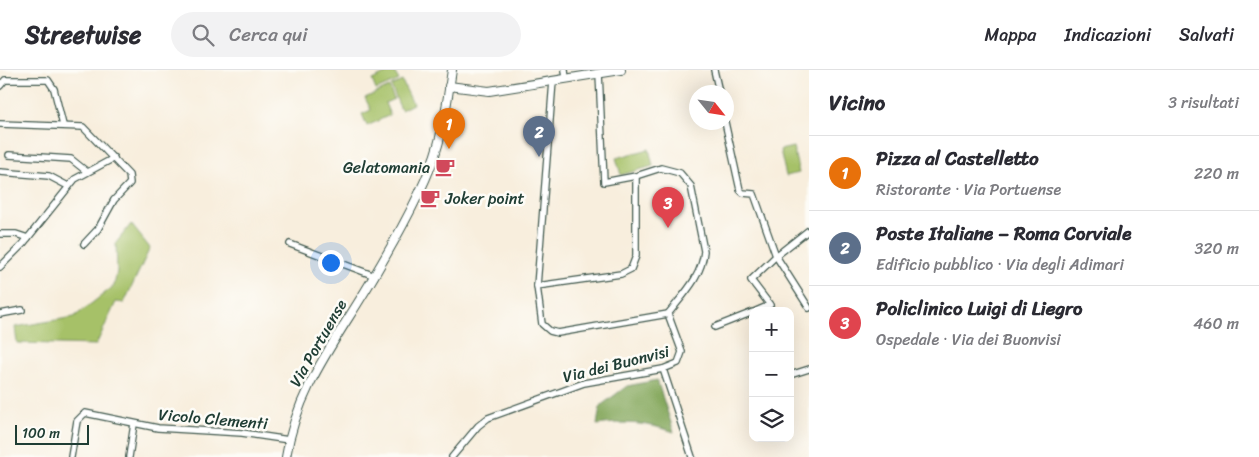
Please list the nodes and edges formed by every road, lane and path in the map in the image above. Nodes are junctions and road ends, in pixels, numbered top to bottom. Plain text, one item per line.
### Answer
1 (452, 70) edge
2 (564, 70) edge
3 (621, 70) edge
4 (714, 70) edge
5 (599, 73) junction
6 (566, 79) junction
7 (553, 81) junction
8 (717, 85) edge
9 (0, 86) edge
10 (449, 86) junction
11 (0, 124) edge
12 (63, 125) junction
13 (727, 130) edge
14 (9, 155) dead end
15 (114, 158) junction
16 (86, 171) junction
17 (0, 173) edge
18 (636, 176) junction
19 (68, 186) junction
20 (808, 233) edge
21 (0, 234) edge
22 (28, 238) junction
23 (84, 244) dead end
24 (290, 244) dead end
25 (776, 256) junction
26 (0, 267) edge
27 (375, 276) junction
28 (537, 286) junction
29 (765, 307) edge
30 (809, 308) edge
31 (22, 310) dead end
32 (749, 313) edge
33 (0, 314) edge
34 (668, 314) junction
35 (715, 327) dead end
36 (663, 368) junction
37 (809, 369) edge
38 (794, 374) edge
39 (134, 424) junction
40 (289, 440) junction
41 (71, 457) edge
42 (129, 457) edge
43 (286, 457) edge
44 (452, 457) edge
45 (692, 457) edge

1 - 10 main road, Via Portuense
2 - 6 street
3 - 5 main road
4 - 8 street
5 - 6 main road
5 - 18 street
6 - 7 main road
7 - 10 main road
7 - 28 street
9 - 12 street
10 - 27 main road, Via Portuense
11 - 12 street
12 - 15 street
13 - 25 street
14 - 16 street
15 - 16 street
15 - 23 street
16 - 19 street
17 - 19 street
18 - 28 street
18 - 34 street
19 - 22 street
20 - 25 street
21 - 22 street
22 - 26 street
24 - 27 street
25 - 29 street
25 - 30 street
27 - 40 main road, Via Portuense
28 - 34 street
31 - 33 street
32 - 35 street
34 - 36 street, Via dei Buonvisi
36 - 44 street, Via dei Buonvisi
36 - 45 street
37 - 38 street
39 - 40 street, Vicolo Clementi
39 - 41 street, Vicolo Clementi
39 - 42 street, Vicolo Clementi
40 - 43 main road, Via Portuense

